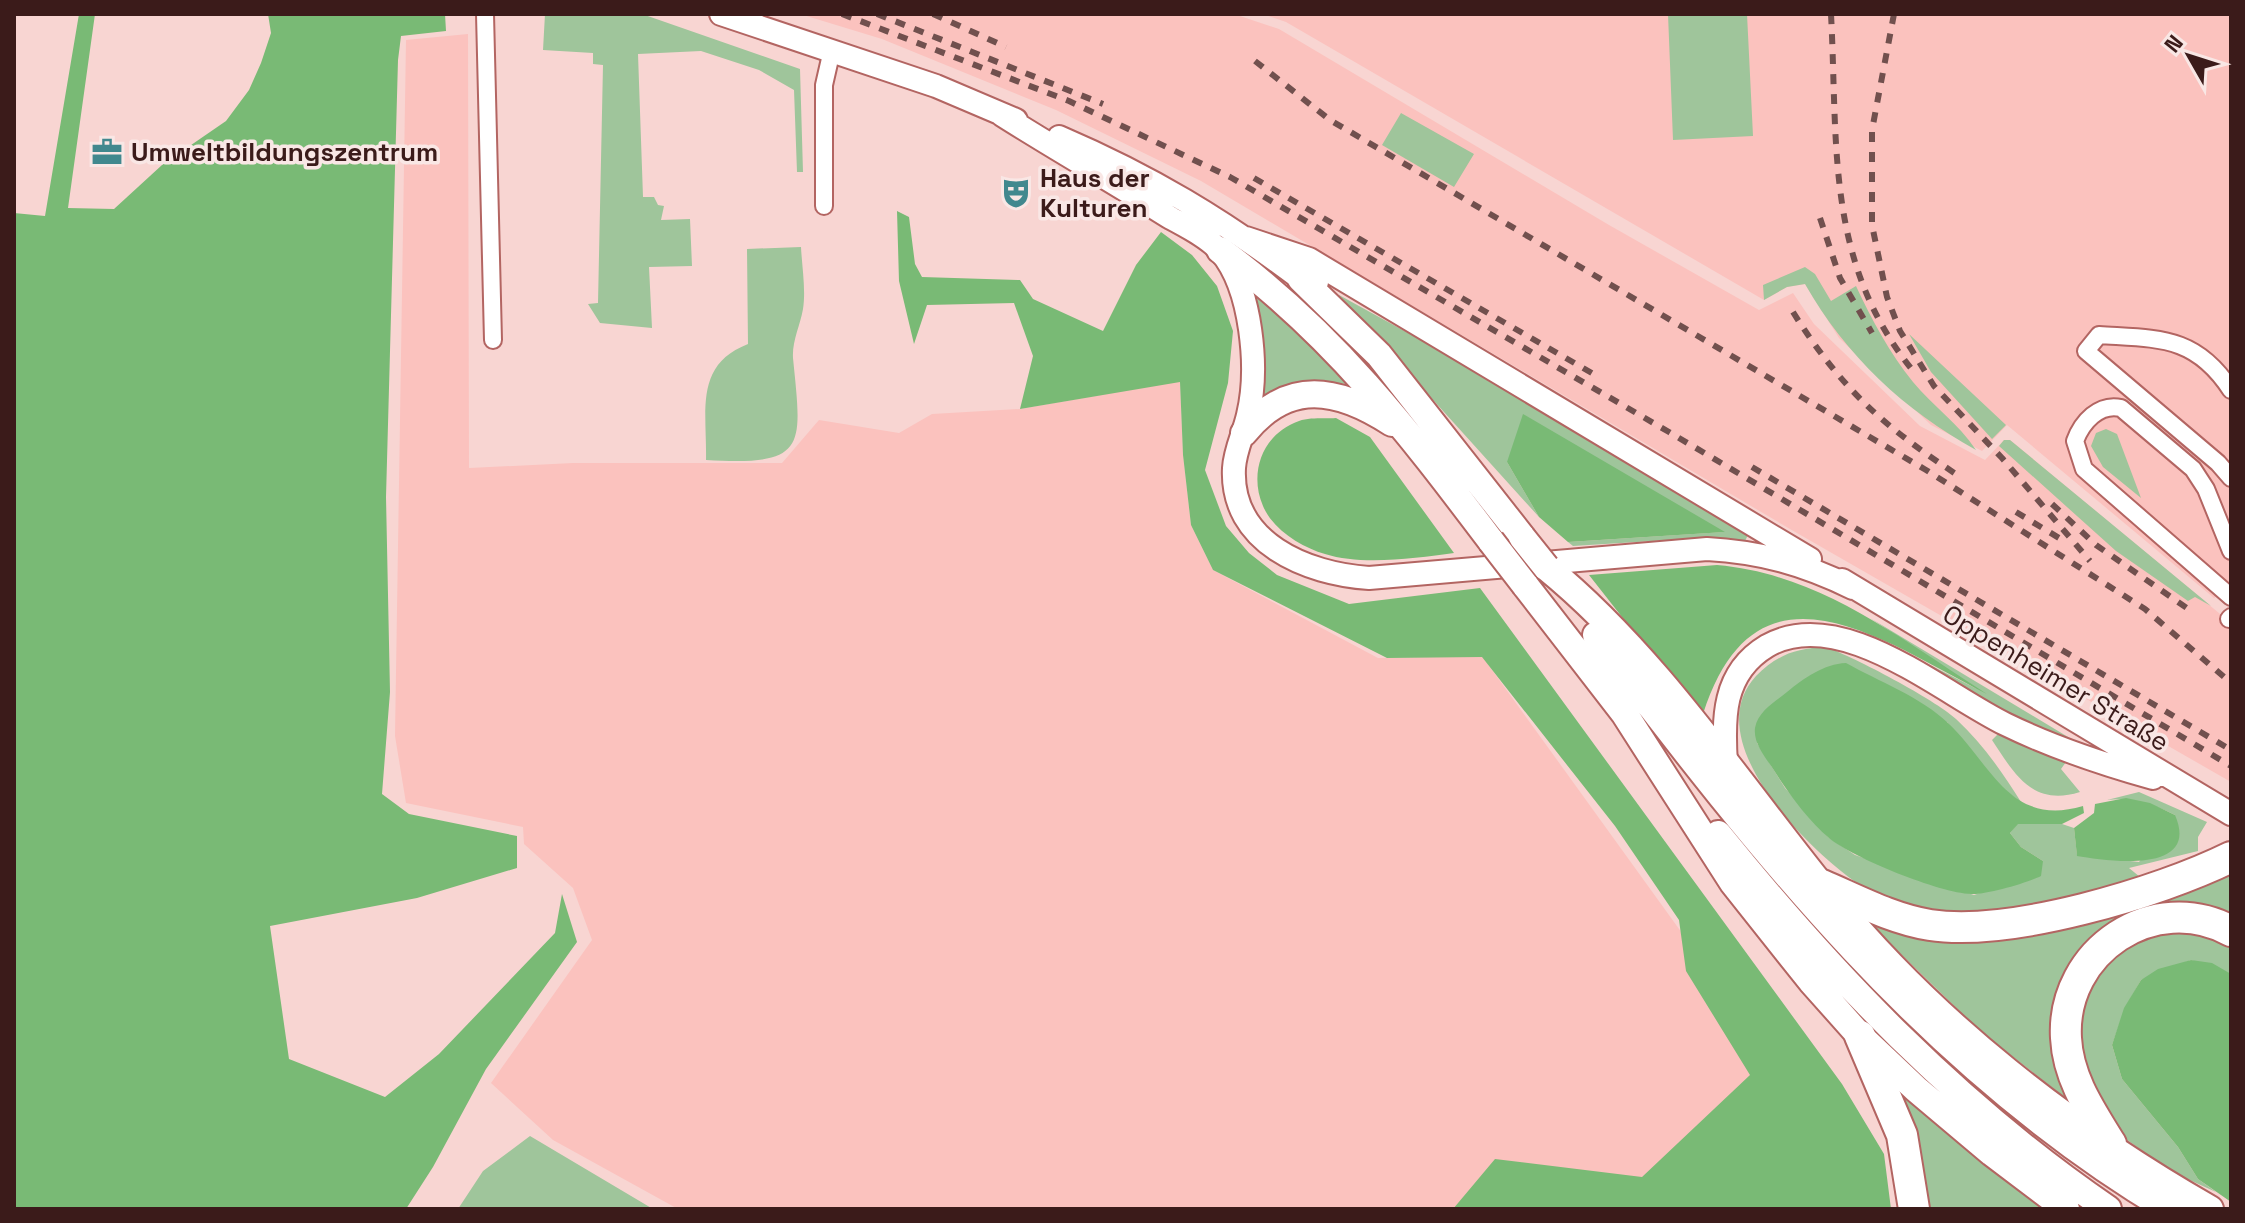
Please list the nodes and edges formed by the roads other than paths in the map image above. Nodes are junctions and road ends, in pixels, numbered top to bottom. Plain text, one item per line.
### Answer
1 (485, 14) edge
2 (721, 14) edge
3 (832, 50) junction
4 (1002, 115) junction
5 (824, 206) dead end
6 (1246, 238) junction
7 (1220, 250) junction
8 (1301, 279) junction
9 (1365, 294) junction
10 (493, 340) dead end
11 (2231, 390) edge
12 (1244, 433) junction
13 (1411, 436) junction
14 (2231, 478) edge
15 (2231, 551) edge
16 (1554, 576) junction
17 (1853, 588) junction
18 (2231, 597) edge
19 (1641, 738) junction
20 (1726, 764) junction
21 (2183, 787) junction
22 (2231, 814) edge
23 (2231, 857) edge
24 (1822, 885) junction
25 (2231, 931) edge
26 (1860, 1036) junction
27 (2111, 1144) junction
28 (1914, 1209) edge
29 (2066, 1209) edge
30 (2108, 1209) edge
31 (2168, 1209) edge
32 (2210, 1209) edge

1 - 10 street
2 - 3 main road
3 - 4 main road
3 - 5 street
4 - 6 main road
4 - 7 main road
6 - 8 main road
6 - 9 main road
7 - 12 main road
7 - 13 highway
8 - 9 main road
8 - 16 highway, bridge
9 - 17 main road
11 - 14 street
12 - 13 highway
12 - 17 main road
13 - 19 highway, bridge
15 - 18 street
16 - 20 highway
16 - 31 highway
17 - 21 main road, Oppenheimer Straße
19 - 26 highway
19 - 30 highway
20 - 21 main road
20 - 24 highway
21 - 22 main road, Oppenheimer Straße
23 - 24 highway
24 - 27 highway
25 - 27 highway
26 - 28 highway
26 - 29 highway
27 - 32 highway

